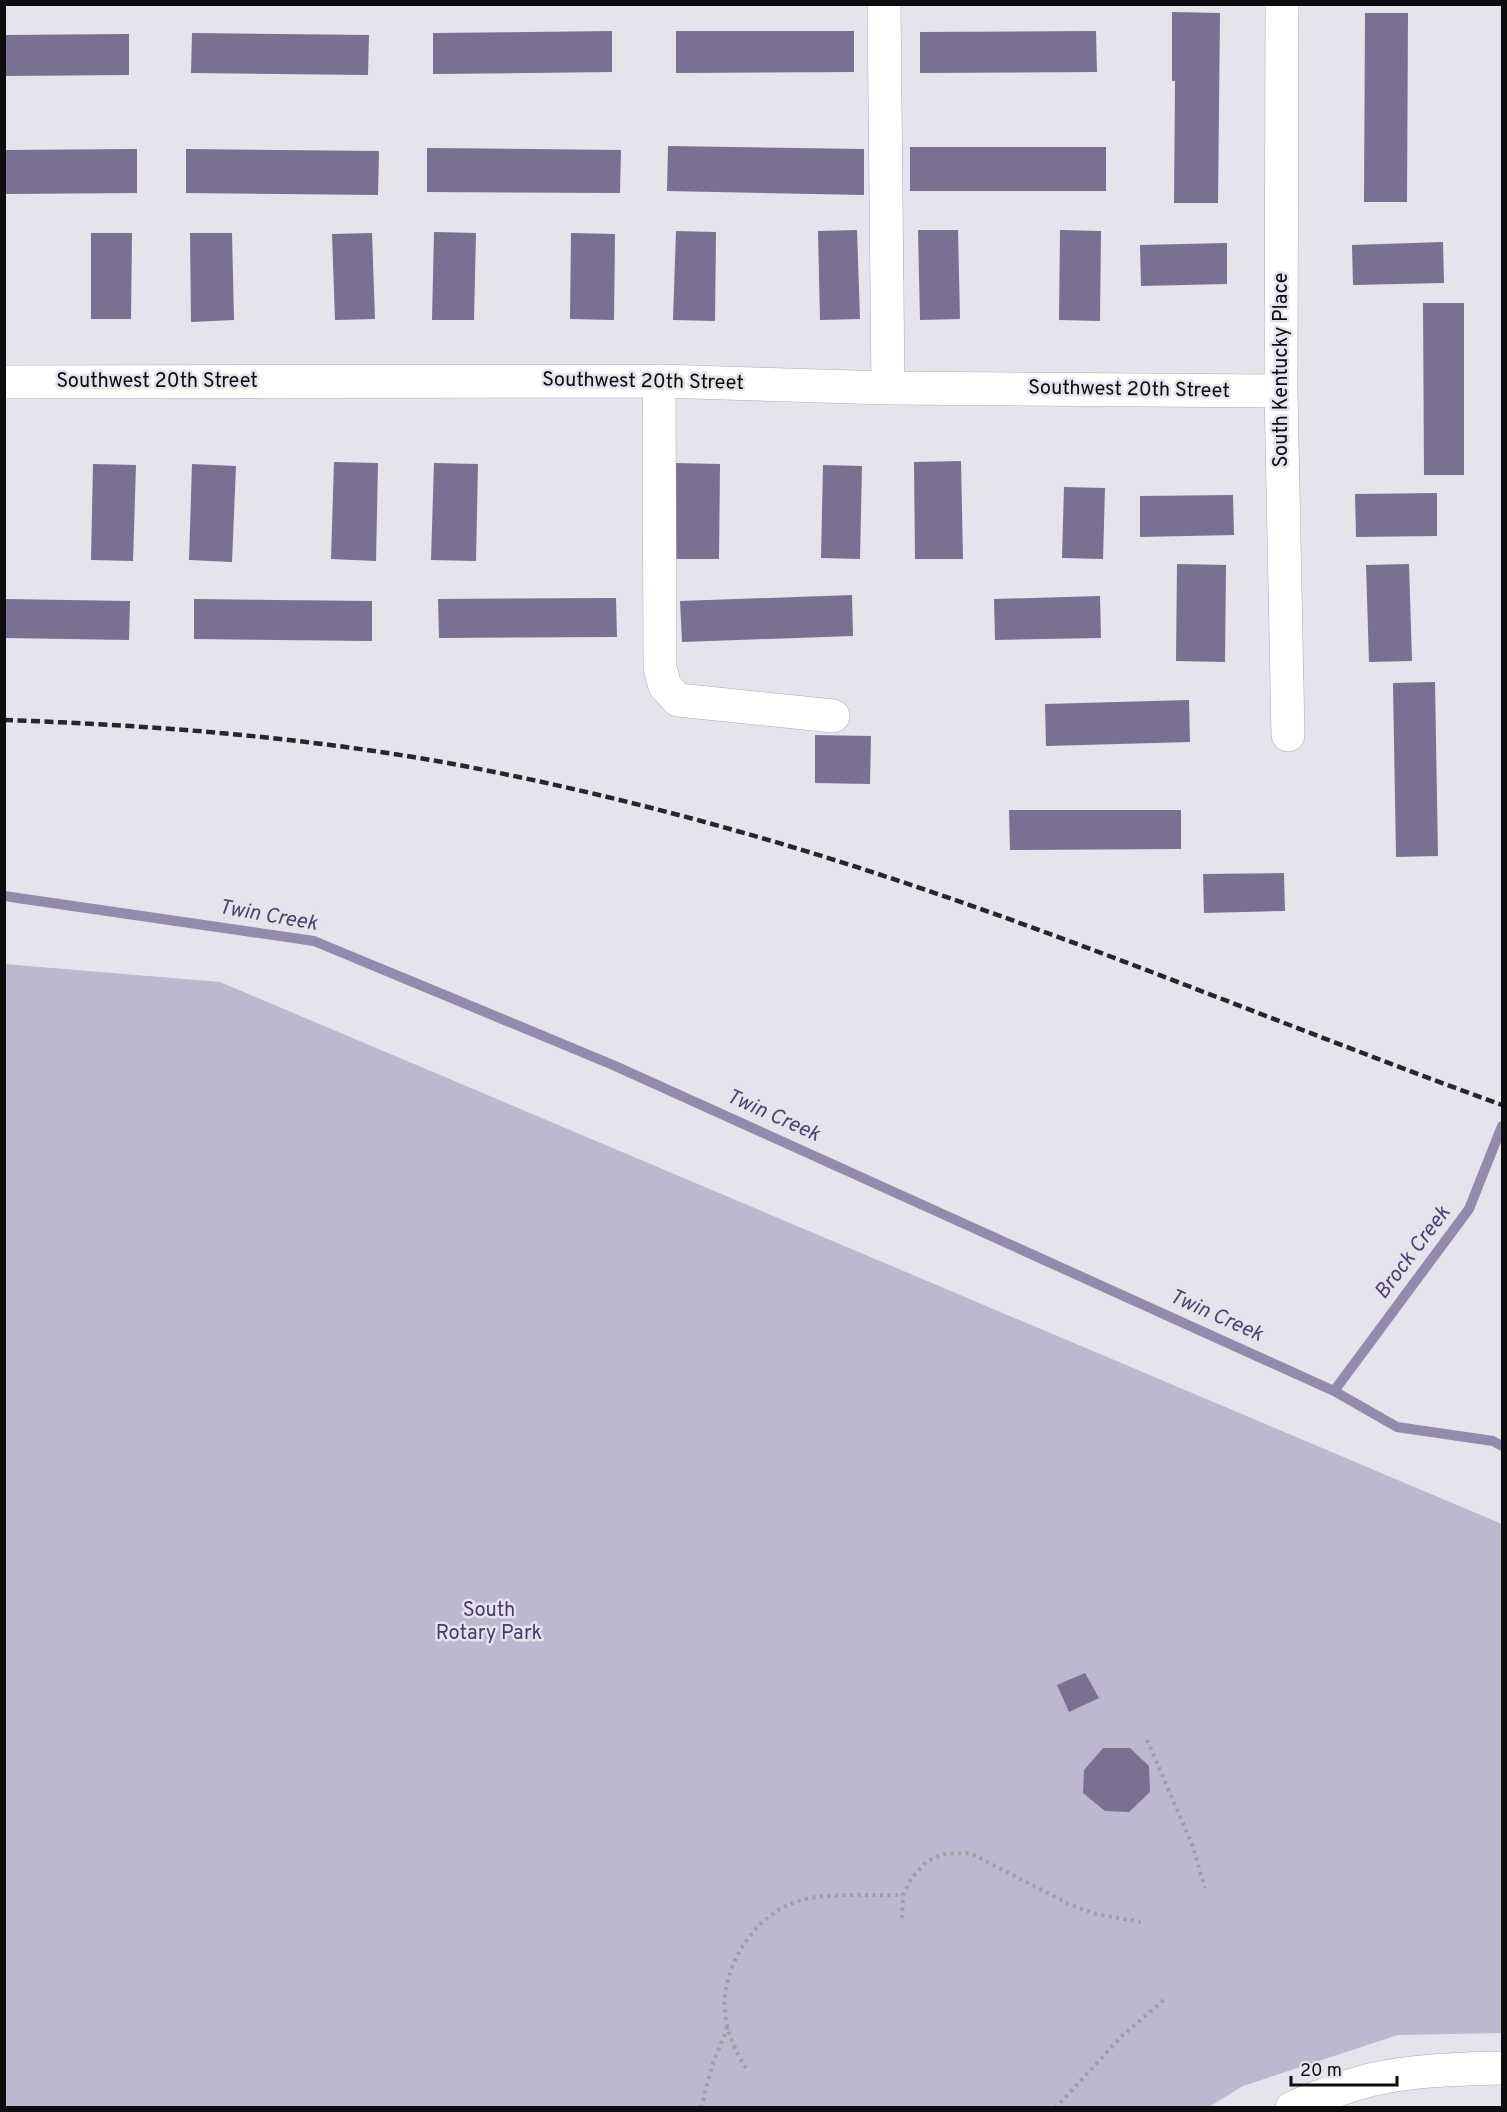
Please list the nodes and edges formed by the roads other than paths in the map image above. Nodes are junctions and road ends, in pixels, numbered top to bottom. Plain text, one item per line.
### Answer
1 (884, 4) edge
2 (1282, 4) edge
3 (659, 381) junction
4 (4, 382) edge
5 (888, 388) junction
6 (1281, 392) junction
7 (833, 716) dead end
8 (1288, 735) dead end
9 (1503, 2068) edge
10 (1292, 2108) edge

1 - 5 street
2 - 6 street, South Kentucky Place
3 - 4 street, Southwest 20th Street
3 - 5 street, Southwest 20th Street
3 - 7 street
5 - 6 street, Southwest 20th Street
6 - 8 street, South Kentucky Place
9 - 10 street

